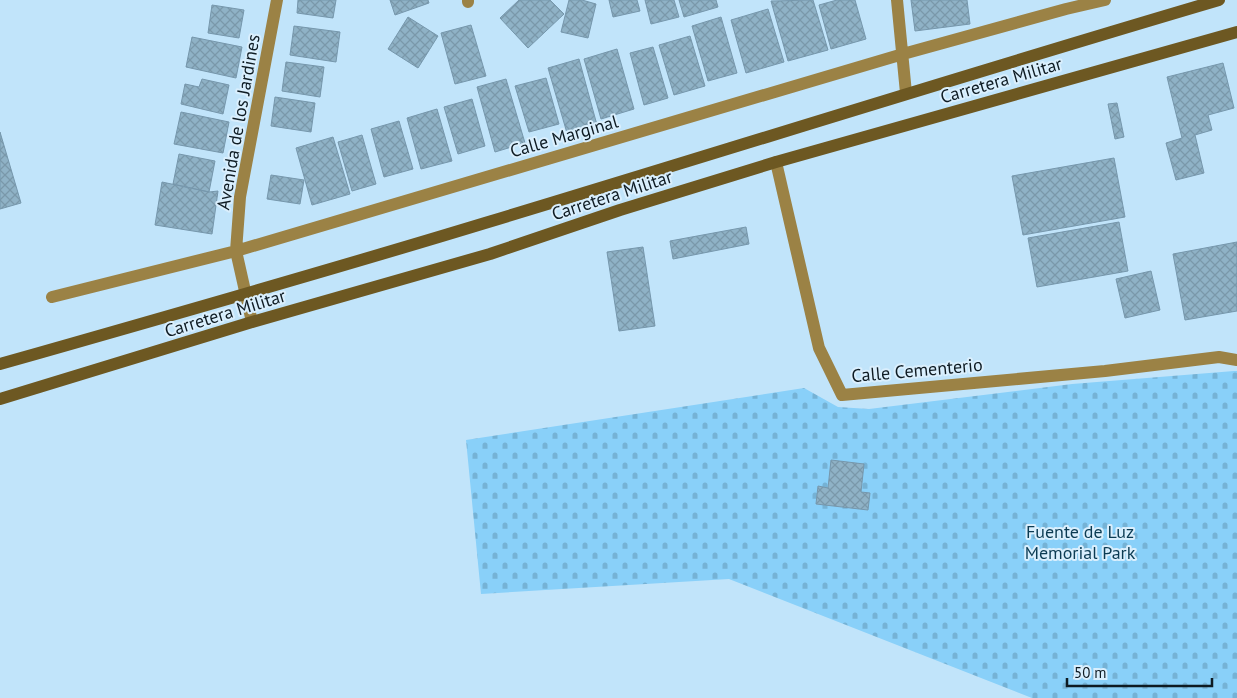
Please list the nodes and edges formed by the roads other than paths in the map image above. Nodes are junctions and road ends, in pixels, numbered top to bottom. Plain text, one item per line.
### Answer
1 (277, 0) edge
2 (897, 0) edge
3 (1104, 0) edge
4 (1219, 0) edge
5 (1199, 3) edge
6 (1065, 4) edge
7 (1237, 32) edge
8 (902, 54) junction
9 (906, 93) junction
10 (776, 162) junction
11 (236, 251) junction
12 (245, 294) junction
13 (52, 297) dead end
14 (252, 322) junction
15 (1237, 360) edge
16 (0, 364) edge
17 (0, 399) edge

1 - 11 street, Avenida de los Jardines
2 - 8 street
3 - 6 street, Calle Marginal
4 - 5 main road, Carretera Militar
5 - 9 main road, Carretera Militar
6 - 8 street, Calle Marginal
7 - 10 main road, Carretera Militar
8 - 9 street
8 - 11 street, Calle Marginal
9 - 12 main road, Carretera Militar
10 - 14 main road, Carretera Militar
10 - 15 street, Calle Cementerio
11 - 12 street, Avenida de los Jardines
11 - 13 street, Calle Marginal
12 - 14 street, Avenida de los Jardines
12 - 16 main road, Carretera Militar
14 - 17 main road, Carretera Militar

